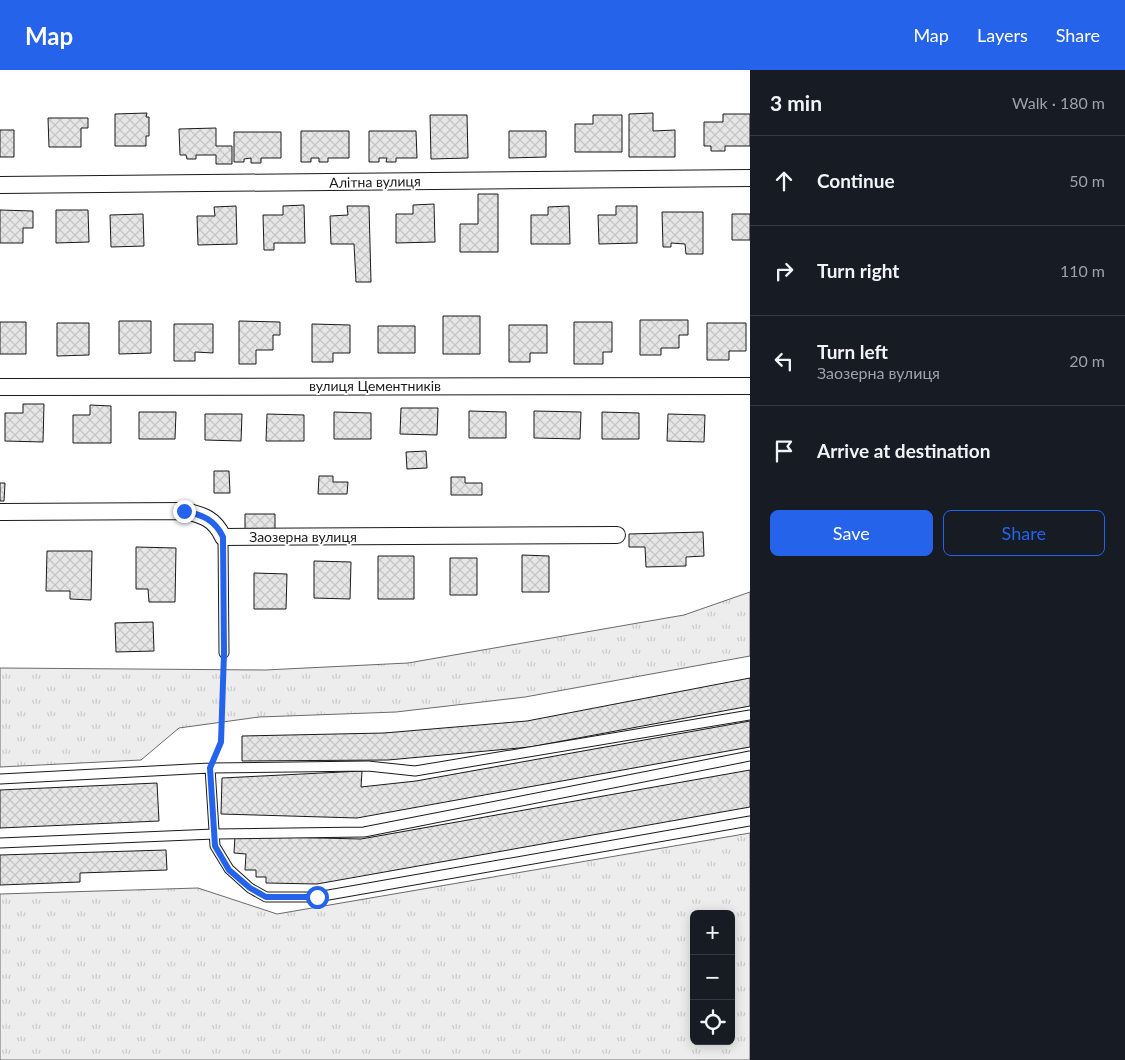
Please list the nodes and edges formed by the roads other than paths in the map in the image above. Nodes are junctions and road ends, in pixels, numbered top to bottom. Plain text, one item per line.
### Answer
1 (750, 178) edge
2 (0, 185) edge
3 (750, 386) edge
4 (0, 387) edge
5 (0, 512) edge
6 (617, 535) dead end
7 (223, 537) junction
8 (224, 653) road end
9 (750, 715) edge
10 (750, 756) edge
11 (210, 768) junction
12 (0, 779) edge
13 (750, 821) edge
14 (214, 834) junction
15 (0, 843) edge

1 - 2 street, Алітна вулиця
3 - 4 street, вулиця Цементників
5 - 7 street
6 - 7 street, Заозерна вулиця
7 - 8 lane
9 - 11 lane
10 - 14 lane
11 - 12 lane
11 - 14 lane
13 - 14 lane
14 - 15 lane

